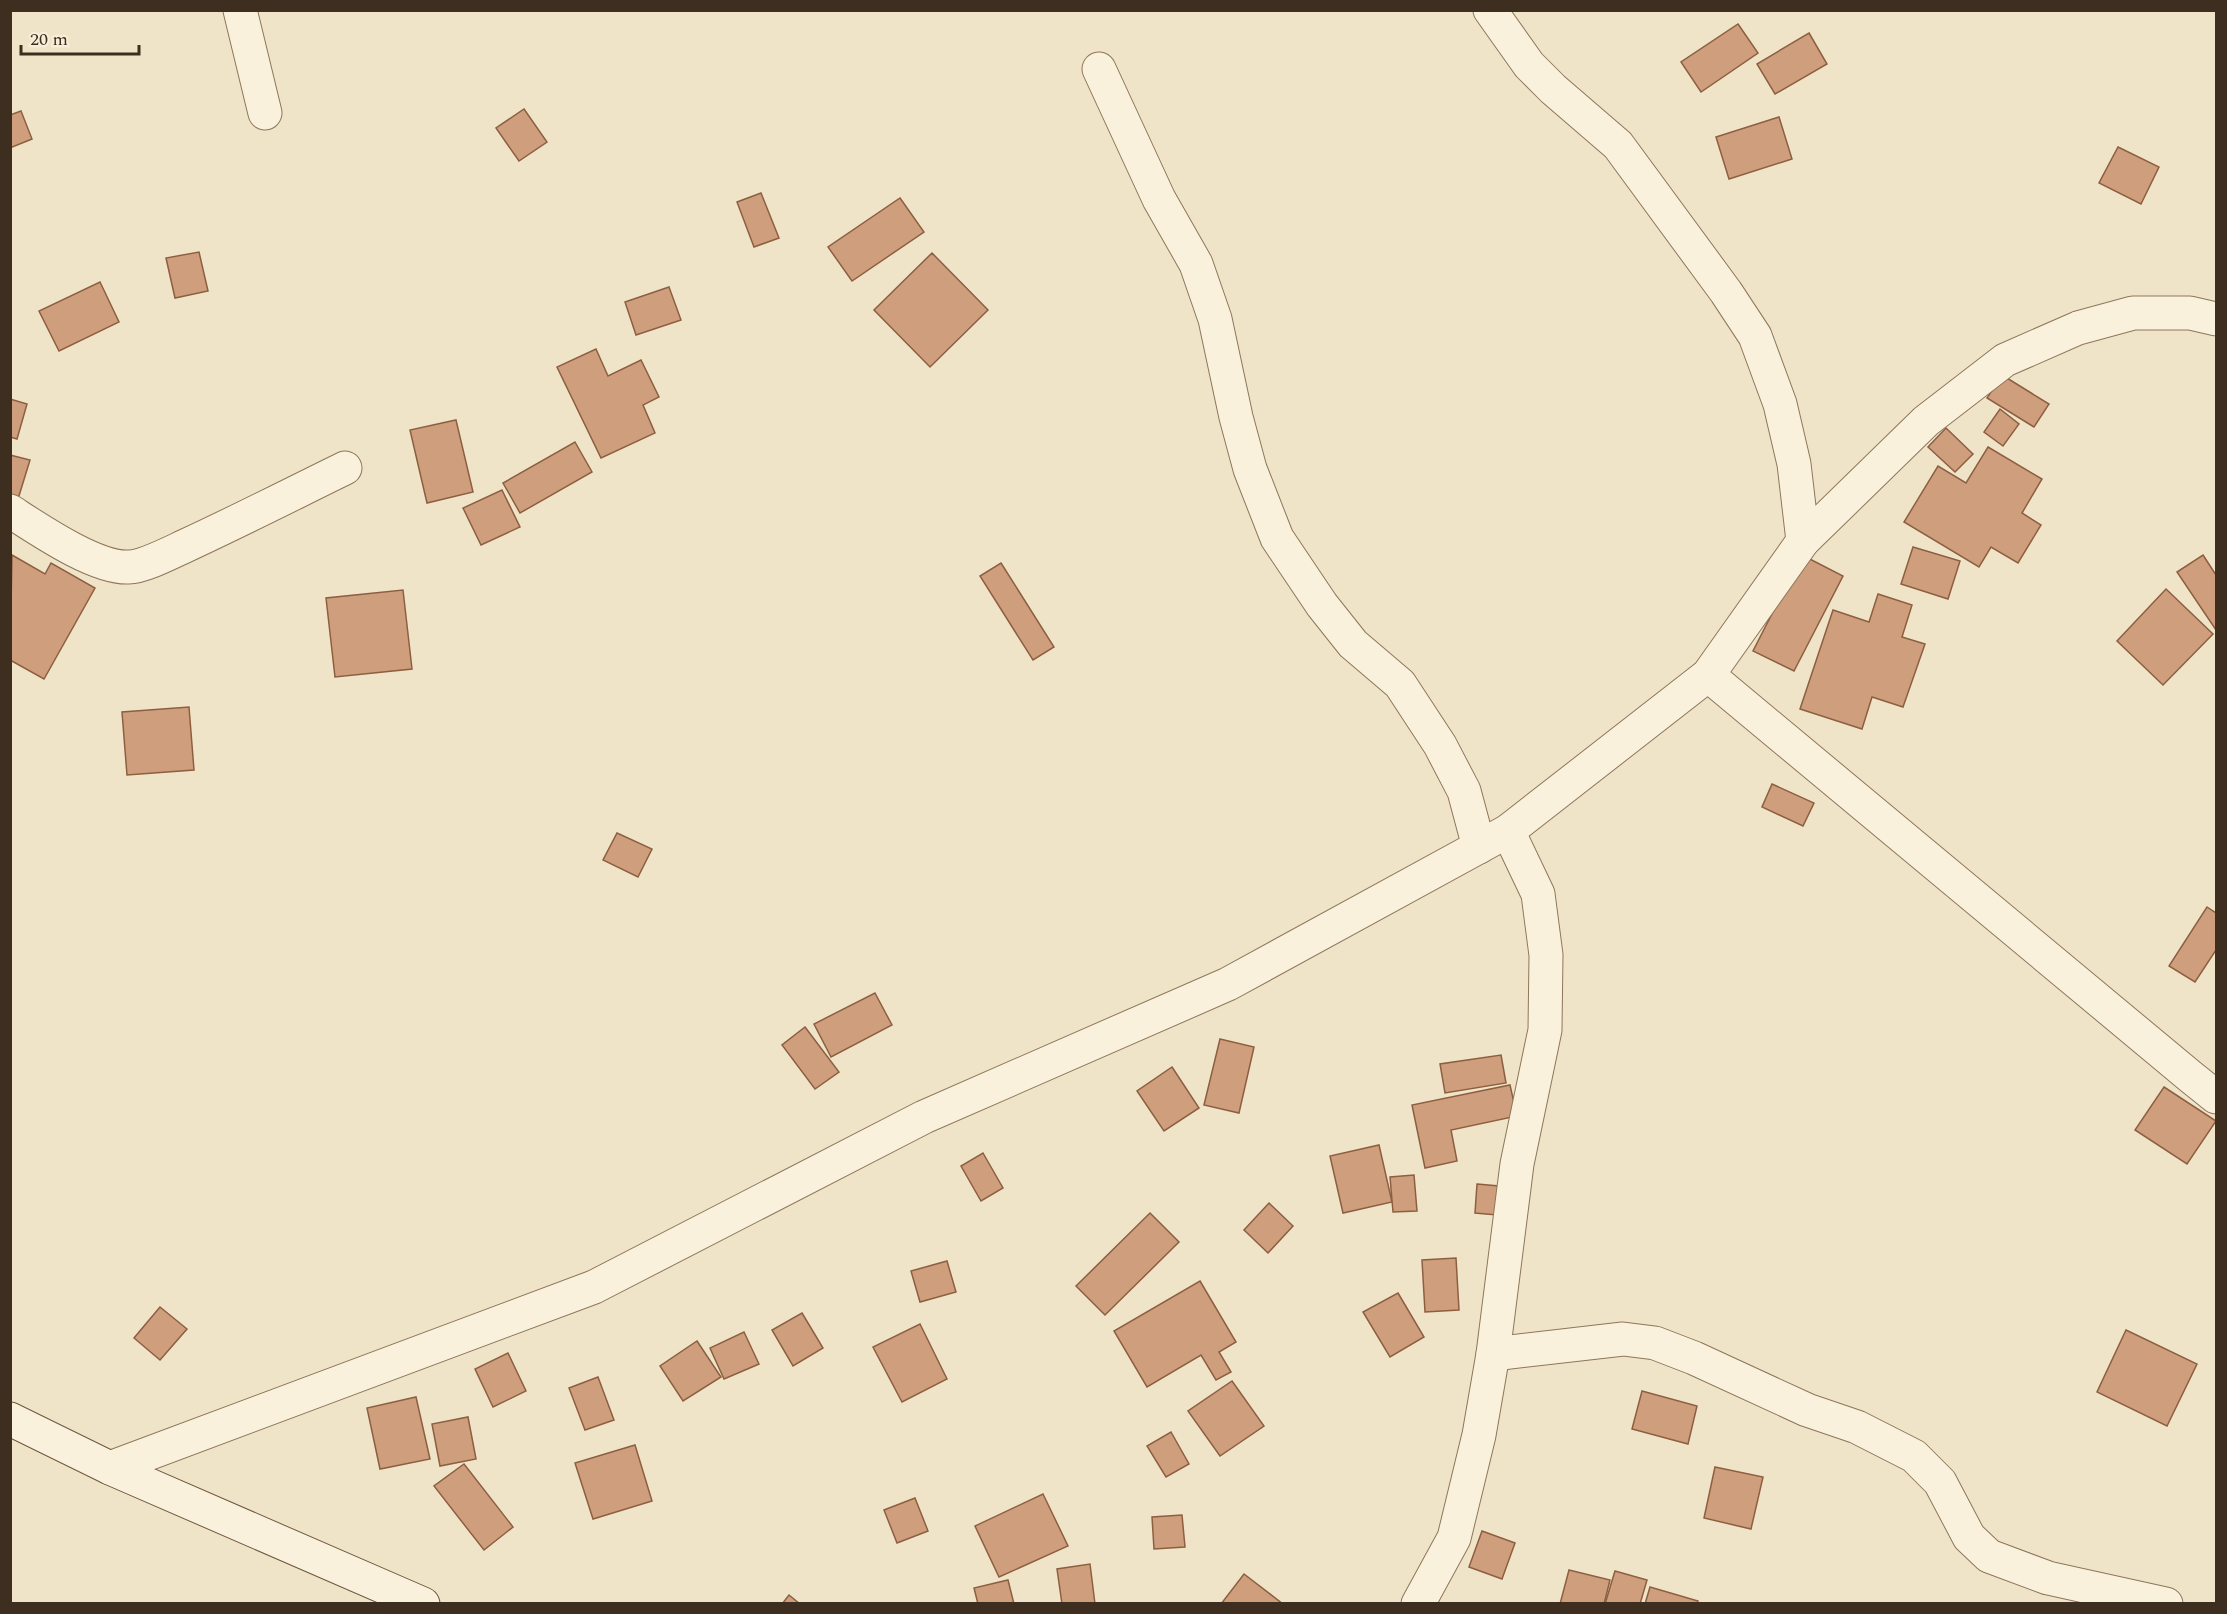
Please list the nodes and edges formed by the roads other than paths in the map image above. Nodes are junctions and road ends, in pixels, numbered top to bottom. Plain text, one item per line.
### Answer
1 (240, 10) edge
2 (1490, 10) edge
3 (1099, 69) dead end
4 (265, 113) dead end
5 (2217, 319) edge
6 (345, 468) dead end
7 (10, 512) edge
8 (1803, 541) junction
9 (1708, 675) junction
10 (1508, 831) junction
11 (1479, 847) junction
12 (2217, 1097) edge
13 (1493, 1354) junction
14 (10, 1419) edge
15 (110, 1468) junction
16 (409, 1601) edge
17 (1418, 1604) edge
18 (2166, 1604) edge

1 - 4 street
2 - 8 street
3 - 11 street
5 - 8 street
6 - 7 street
8 - 9 street
9 - 10 street
9 - 12 street
10 - 11 street
10 - 13 street
11 - 15 street
13 - 17 street
13 - 18 street
14 - 15 street
15 - 16 street

